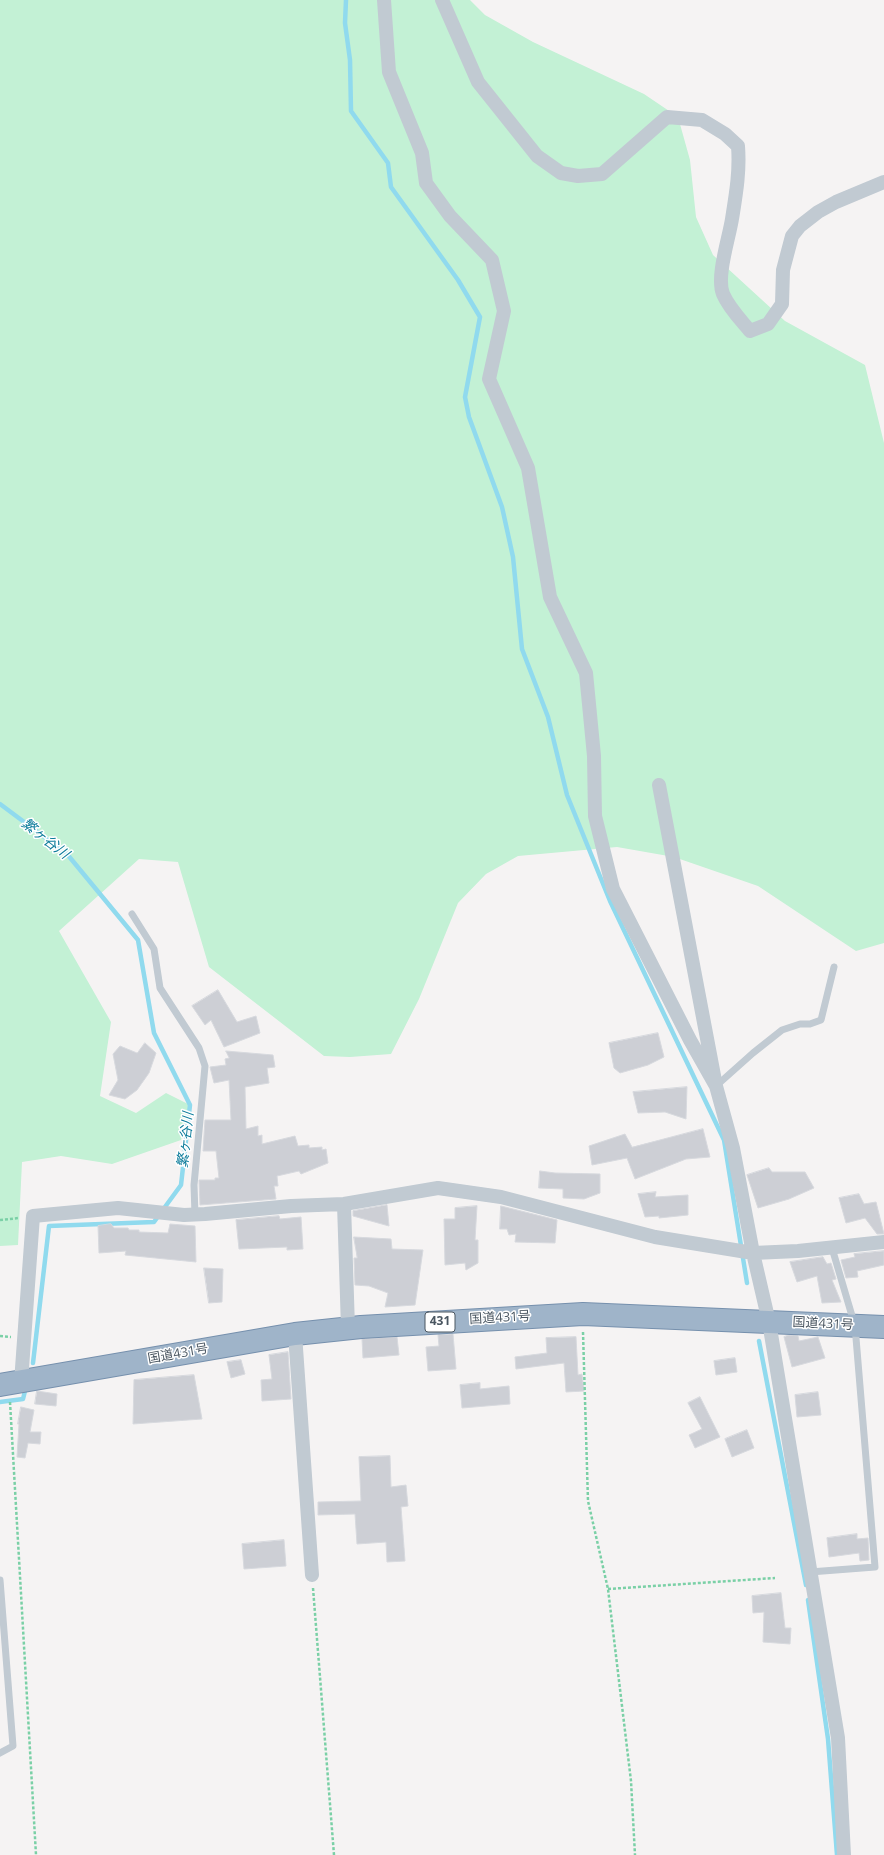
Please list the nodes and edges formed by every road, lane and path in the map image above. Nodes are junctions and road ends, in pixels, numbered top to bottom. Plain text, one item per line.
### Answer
1 (384, 0) edge
2 (442, 0) edge
3 (884, 182) edge
4 (659, 785) dead end
5 (132, 914) dead end
6 (834, 967) dead end
7 (716, 1086) junction
8 (344, 1204) junction
9 (195, 1215) junction
10 (33, 1216) junction
11 (0, 1220) edge
12 (884, 1242) edge
13 (832, 1248) junction
14 (753, 1252) junction
15 (583, 1314) junction
16 (769, 1322) junction
17 (855, 1326) junction
18 (884, 1327) edge
19 (348, 1328) junction
20 (295, 1334) junction
21 (10, 1384) edge
22 (810, 1572) junction
23 (312, 1575) joint
24 (776, 1578) dead end
25 (0, 1580) edge
26 (608, 1589) junction
27 (0, 1752) edge
28 (36, 1855) edge
29 (334, 1855) edge
30 (635, 1855) edge
31 (844, 1855) edge

1 - 7 street
2 - 3 street
4 - 7 street
5 - 9 lane
6 - 7 lane
7 - 14 street
8 - 9 street
8 - 14 street
8 - 19 street
9 - 10 street
10 - 11 path
10 - 21 street
12 - 13 street
13 - 14 street
13 - 17 lane
14 - 16 street
15 - 16 highway, 国道431号 / 431
15 - 19 highway, 国道431号 / 431
15 - 26 path
16 - 17 highway, 国道431号 / 431
16 - 22 street
17 - 18 highway, 国道431号 / 431
17 - 22 lane
19 - 20 highway, 国道431号 / 431
20 - 21 highway, 国道431号 / 431
20 - 23 street
21 - 28 path
22 - 31 street
23 - 29 path
24 - 26 path
25 - 27 lane
26 - 30 path

